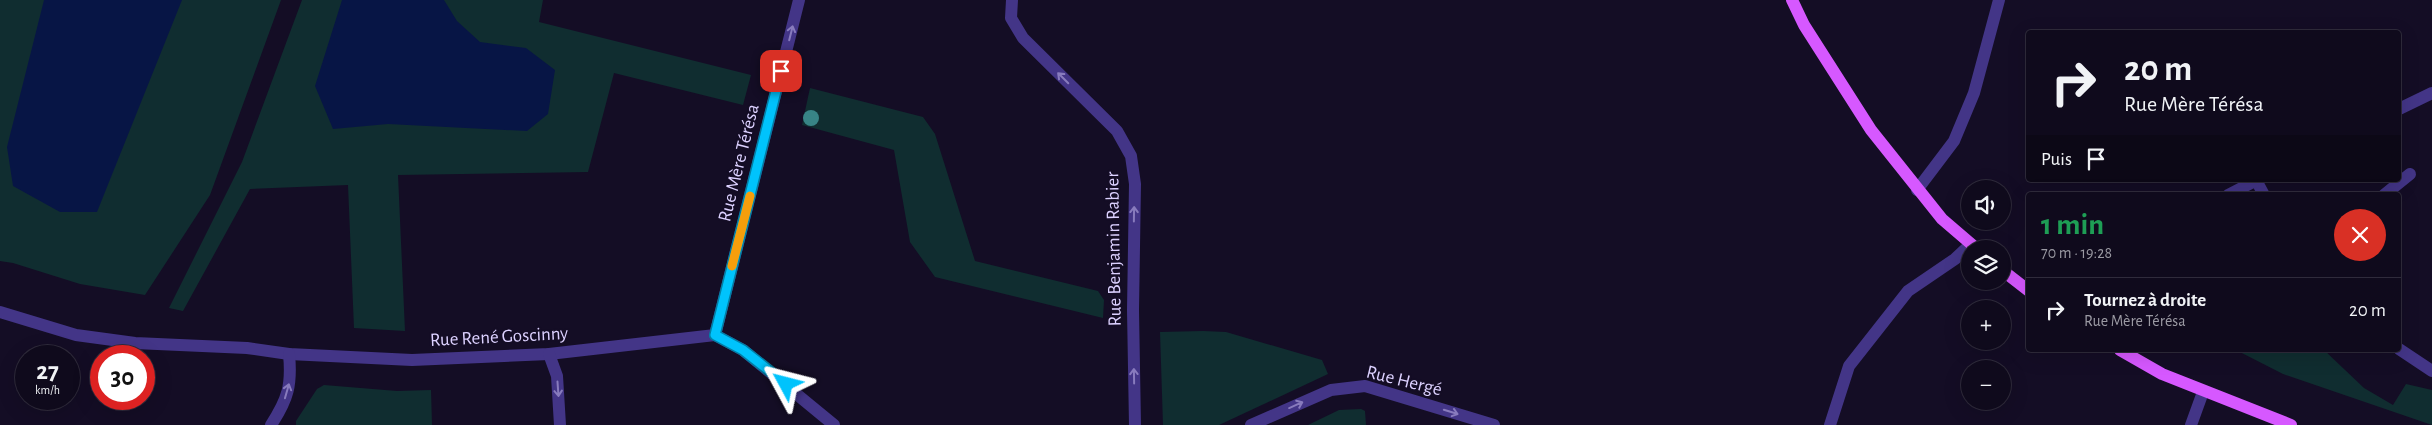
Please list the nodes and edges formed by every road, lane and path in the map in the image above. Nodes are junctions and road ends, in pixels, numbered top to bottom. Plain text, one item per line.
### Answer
1 (799, 0) edge
2 (1012, 0) edge
3 (1792, 0) edge
4 (1999, 0) edge
5 (2432, 92) edge
6 (2401, 108) edge
7 (2410, 174) dead end
8 (2401, 181) edge
9 (2253, 182) edge
10 (2400, 182) edge
11 (1917, 190) junction
12 (2234, 192) edge
13 (2388, 192) edge
14 (1967, 240) edge
15 (1961, 255) edge
16 (2011, 277) edge
17 (2026, 289) edge
18 (0, 312) edge
19 (715, 335) junction
20 (2401, 350) edge
21 (2124, 352) edge
22 (290, 354) junction
23 (549, 354) junction
24 (2432, 371) edge
25 (2203, 392) junction
26 (271, 425) edge
27 (560, 425) edge
28 (834, 425) edge
29 (1135, 425) edge
30 (1251, 425) edge
31 (1494, 425) edge
32 (1830, 425) edge
33 (2191, 425) edge
34 (2291, 425) edge

19 -> 1 street, Rue Mère Térésa
29 -> 2 street, Rue Benjamin Rabier
3 - 11 main road
4 - 11 street
5 - 6 street
7 - 8 street
9 - 12 street
10 - 13 street
11 - 14 main road
15 - 32 street
16 - 17 main road
18 - 22 street, Rue René Goscinny
19 - 23 street, Rue René Goscinny
19 - 28 street
20 - 24 street
21 - 25 main road
22 - 23 street, Rue René Goscinny
26 -> 22 street
23 -> 27 street
25 - 33 street
25 - 34 main road
30 -> 31 street, Rue Hergé

